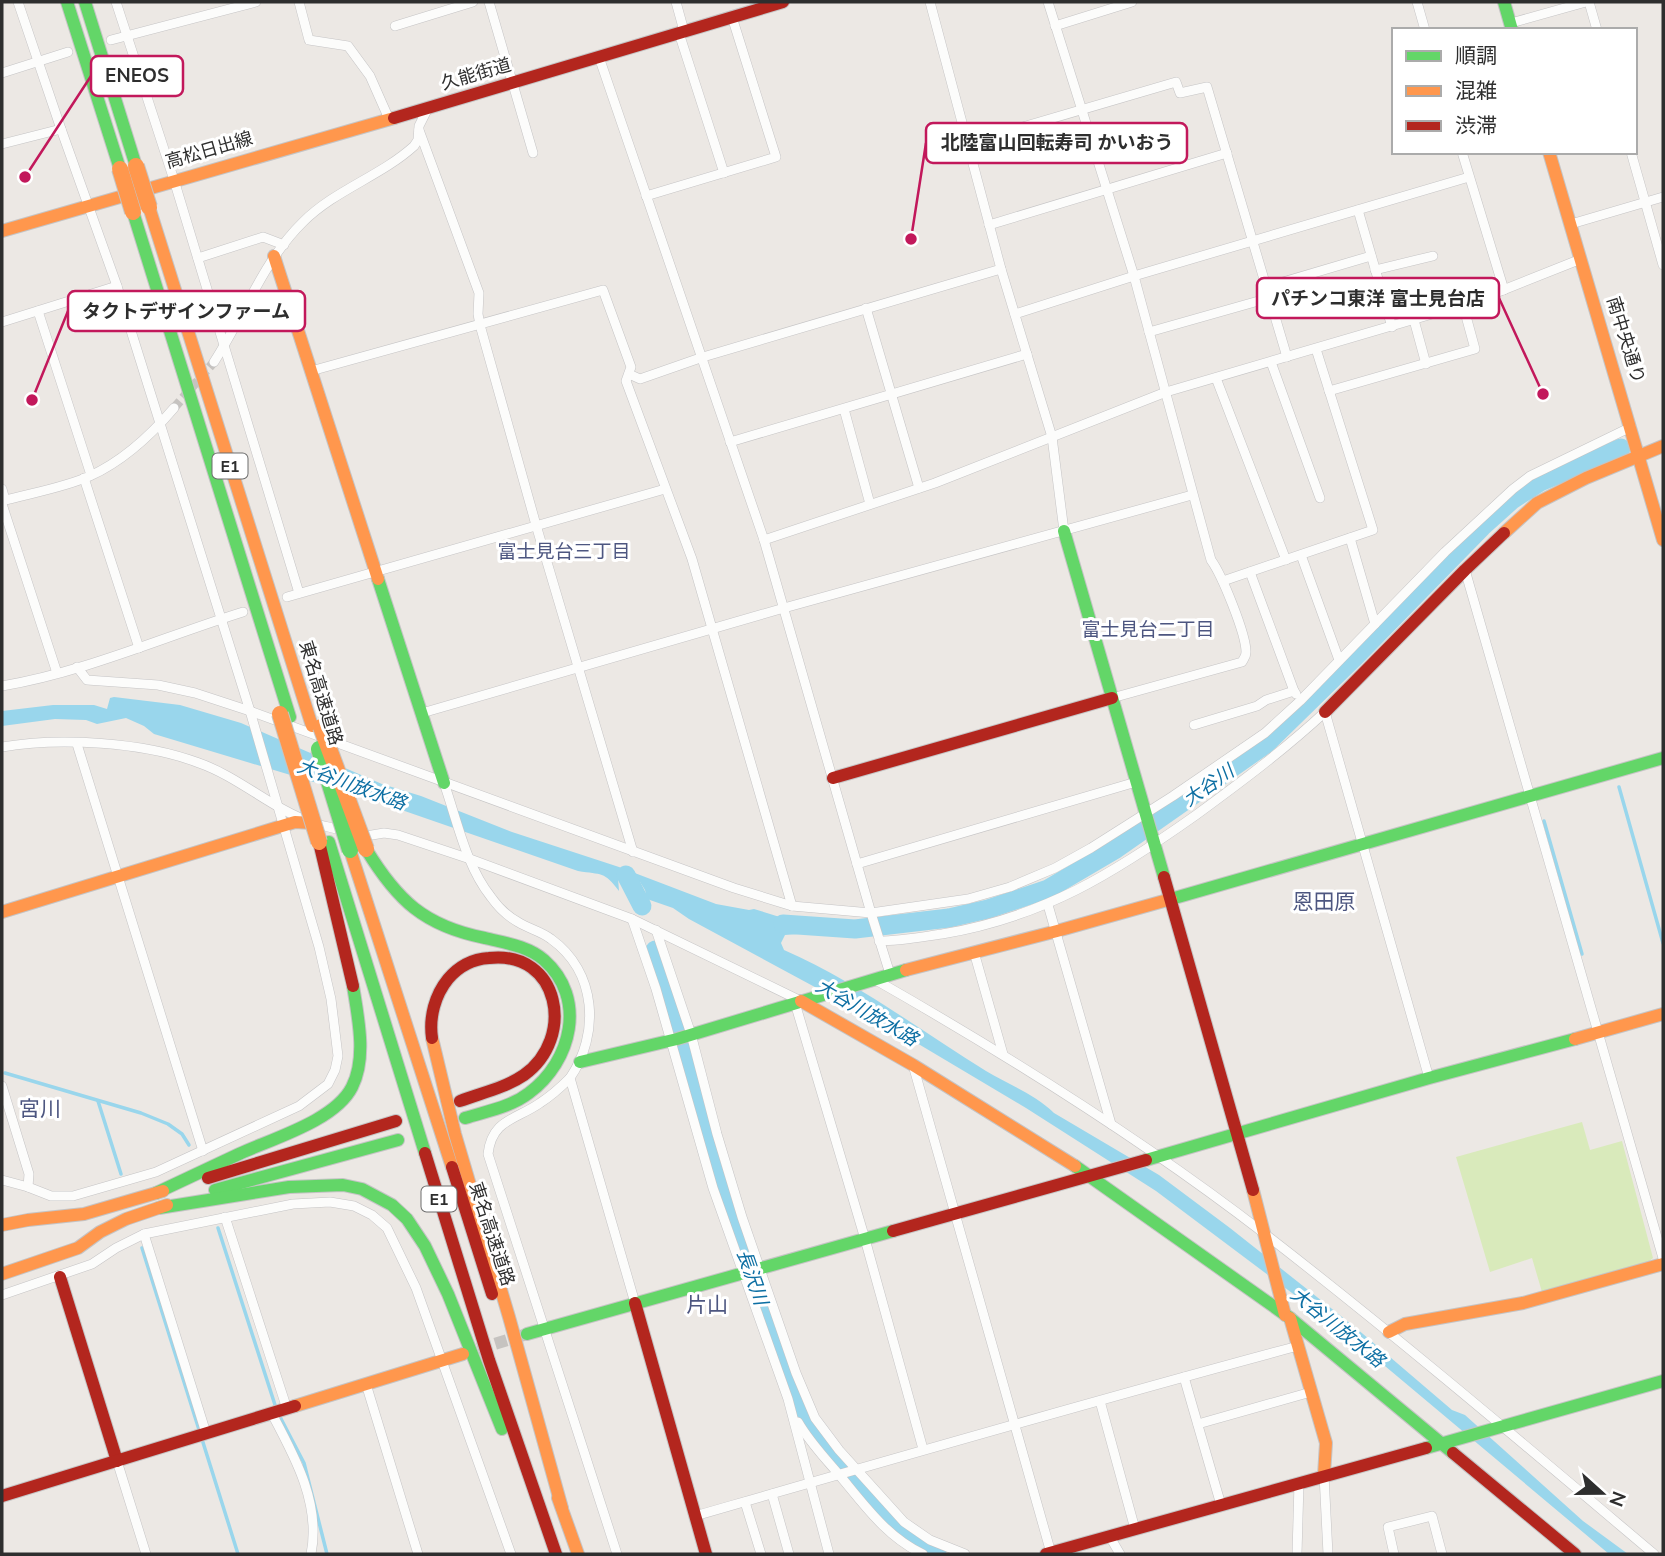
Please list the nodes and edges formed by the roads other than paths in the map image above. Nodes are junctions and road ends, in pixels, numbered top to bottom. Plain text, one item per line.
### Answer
1 (19, 2) edge
2 (67, 2) edge
3 (85, 2) edge
4 (116, 2) edge
5 (256, 2) edge
6 (299, 2) edge
7 (473, 2) edge
8 (489, 2) edge
9 (676, 2) edge
10 (783, 2) edge
11 (930, 2) edge
12 (1048, 2) edge
13 (1132, 2) edge
14 (1417, 2) edge
15 (1504, 2) edge
16 (1588, 2) edge
17 (732, 17) junction
18 (395, 26) dead end
19 (1055, 26) junction
20 (1512, 27) edge
21 (1424, 28) edge
22 (1596, 28) edge
23 (681, 32) junction
24 (127, 36) junction
25 (111, 40) dead end
26 (68, 52) dead end
27 (599, 57) junction
28 (39, 62) junction
29 (2, 73) edge
30 (512, 84) junction
31 (428, 108) junction
32 (1081, 111) junction
33 (389, 119) junction
34 (61, 129) junction
35 (419, 130) junction
36 (968, 143) junction
37 (2, 144) edge
38 (533, 153) dead end
39 (1227, 153) junction
40 (1463, 154) edge
41 (1550, 154) edge
42 (1632, 154) edge
43 (724, 173) junction
44 (1469, 177) junction
45 (174, 180) junction
46 (1107, 190) junction
47 (646, 197) junction
48 (1663, 197) edge
49 (1645, 202) junction
50 (87, 205) junction
51 (1358, 210) junction
52 (1571, 224) junction
53 (989, 225) junction
54 (2, 231) edge
55 (1253, 242) junction
56 (279, 250) junction
57 (1371, 256) junction
58 (1433, 256) dead end
59 (198, 258) junction
60 (1581, 259) junction
61 (1663, 265) edge
62 (1001, 269) junction
63 (1375, 271) junction
64 (1134, 276) junction
65 (117, 286) junction
66 (1266, 287) junction
67 (1504, 290) junction
68 (1269, 298) junction
69 (1463, 305) junction
70 (866, 308) junction
71 (38, 311) junction
72 (1014, 314) junction
73 (1414, 320) junction
74 (2, 322) edge
75 (480, 325) junction
76 (1392, 327) junction
77 (1149, 332) junction
78 (225, 346) junction
79 (1316, 349) junction
80 (1027, 354) junction
81 (703, 357) junction
82 (1287, 357) junction
83 (214, 362) tunnel mouth
84 (1271, 362) junction
85 (1426, 364) junction
86 (311, 371) junction
87 (628, 374) junction
88 (1216, 378) junction
89 (1329, 391) junction
90 (1166, 392) junction
91 (891, 395) junction
92 (174, 408) tunnel mouth
93 (844, 409) junction
94 (162, 423) junction
95 (1631, 427) junction
96 (1052, 438) junction
97 (730, 442) junction
98 (1663, 446) edge
99 (1640, 456) junction
100 (88, 477) junction
101 (919, 488) junction
102 (2, 489) edge
103 (664, 489) junction
104 (1192, 495) junction
105 (1320, 498) dead end
106 (3, 502) edge
107 (870, 504) junction
108 (536, 525) junction
109 (1064, 531) junction
110 (1350, 538) junction
111 (764, 540) junction
112 (1663, 540) edge
113 (1301, 555) junction
114 (1286, 560) junction
115 (1465, 570) junction
116 (374, 571) junction
117 (1250, 572) junction
118 (1223, 581) junction
119 (299, 593) junction
120 (287, 597) dead end
121 (783, 608) junction
122 (243, 612) dead end
123 (221, 619) junction
124 (1375, 624) junction
125 (713, 631) junction
126 (139, 648) junction
127 (1339, 660) junction
128 (77, 667) junction
129 (578, 669) junction
130 (57, 673) junction
131 (2, 686) edge
132 (1294, 691) junction
133 (1112, 698) junction
134 (1300, 701) junction
135 (250, 711) junction
136 (1325, 712) junction
137 (422, 713) junction
138 (1194, 725) dead end
139 (77, 744) junction
140 (2, 747) edge
141 (1663, 758) edge
142 (833, 778) junction
143 (1136, 782) junction
144 (444, 783) junction
145 (1530, 795) junction
146 (277, 804) junction
147 (1145, 815) junction
148 (312, 822) junction
149 (284, 825) junction
150 (1153, 841) junction
151 (324, 842) junction
152 (1362, 844) junction
153 (358, 849) junction
154 (633, 852) junction
155 (470, 859) junction
156 (857, 864) junction
157 (119, 876) junction
158 (1171, 898) junction
159 (1048, 905) junction
160 (792, 906) junction
161 (2, 912) edge
162 (871, 913) junction
163 (632, 919) junction
164 (656, 930) junction
165 (1057, 930) junction
166 (879, 941) junction
167 (974, 952) junction
168 (890, 974) junction
169 (874, 979) junction
170 (802, 1001) junction
171 (1663, 1014) edge
172 (1598, 1032) junction
173 (682, 1037) junction
174 (1003, 1054) junction
175 (580, 1062) junction
176 (913, 1065) junction
177 (570, 1078) junction
178 (1429, 1078) junction
179 (2, 1086) edge
180 (460, 1101) dead end
181 (465, 1118) dead end
182 (396, 1121) dead end
183 (1111, 1124) junction
184 (1238, 1132) junction
185 (398, 1140) dead end
186 (202, 1151) junction
187 (1157, 1156) junction
188 (1091, 1177) junction
189 (2, 1180) edge
190 (28, 1186) junction
191 (157, 1200) junction
192 (955, 1214) junction
193 (225, 1217) junction
194 (2, 1226) edge
195 (144, 1234) junction
196 (865, 1238) junction
197 (1266, 1240) junction
198 (1663, 1258) edge
199 (1663, 1264) edge
200 (751, 1270) junction
201 (2, 1274) edge
202 (60, 1277) junction
203 (2, 1295) edge
204 (635, 1303) junction
205 (1286, 1313) junction
206 (535, 1332) junction
207 (1389, 1332) junction
208 (1298, 1346) junction
209 (463, 1354) tunnel mouth
210 (442, 1359) junction
211 (1184, 1377) junction
212 (1663, 1381) edge
213 (366, 1384) junction
214 (1311, 1392) junction
215 (788, 1399) junction
216 (1100, 1401) junction
217 (280, 1411) junction
218 (1198, 1424) junction
219 (1016, 1425) junction
220 (1499, 1427) junction
221 (206, 1433) junction
222 (1444, 1441) junction
223 (923, 1449) junction
224 (117, 1461) junction
225 (857, 1470) junction
226 (840, 1475) junction
227 (1324, 1475) junction
228 (809, 1483) junction
229 (1299, 1483) junction
230 (772, 1494) junction
231 (2, 1496) edge
232 (745, 1502) junction
233 (1222, 1505) junction
234 (562, 1508) junction
235 (695, 1516) junction
236 (1135, 1529) junction
237 (1110, 1536) junction
238 (952, 1551) edge
239 (555, 1552) edge
240 (146, 1554) edge
241 (311, 1554) edge
242 (418, 1554) edge
243 (511, 1554) edge
244 (578, 1554) edge
245 (617, 1554) edge
246 (706, 1554) edge
247 (761, 1554) edge
248 (789, 1554) edge
249 (829, 1554) edge
250 (923, 1554) edge
251 (965, 1554) edge
252 (1049, 1554) edge
253 (1120, 1554) edge
254 (1297, 1554) edge
255 (1328, 1554) edge
256 (1394, 1554) edge
257 (1442, 1554) edge
258 (1575, 1554) edge
259 (1654, 1554) edge

1 - 28 street
2 - 151 main road, 東名高速道路 / E1, bridge
3 - 153 main road, 東名高速道路 / E1, bridge
4 - 24 street
5 - 24 street
6 - 33 street
7 - 18 street
8 - 30 street
9 - 23 street
10 - 17 main road, 久能街道
11 - 36 street
12 - 19 street
13 - 19 street
14 - 21 street
15 - 20 main road
16 - 20 street
16 - 22 street
17 - 23 main road, 久能街道
17 - 43 street
19 - 32 street
23 - 27 main road, 久能街道
23 - 43 street
24 - 25 street
24 - 45 street
26 - 28 street
27 - 30 main road, 久能街道
27 - 47 street
28 - 29 street
28 - 34 street
30 - 31 main road, 久能街道
30 - 38 street
31 - 33 main road, 高松日出線
31 - 35 street, 久能街道
32 - 36 street
32 - 39 street
32 - 46 street
33 - 45 main road, 高松日出線
34 - 37 street
34 - 50 street
35 - 56 street, 久能街道
35 - 75 street
36 - 53 street
39 - 46 street
39 - 55 street
40 - 44 street
41 - 52 main road, 南中央通り
42 - 49 street
43 - 47 street
44 - 51 street
44 - 67 street
45 - 50 main road, 高松日出線
45 - 59 street
46 - 53 street
46 - 64 street
47 - 81 street
48 - 49 street
49 - 52 street
49 - 61 street
50 - 54 main road, 高松日出線
50 - 65 street
51 - 55 street
51 - 57 street
52 - 60 main road, 南中央通り
53 - 62 street
55 - 64 street
55 - 66 street
56 - 59 street
56 - 78 street, 久能街道
56 - 86 main road
57 - 63 street
57 - 66 street
58 - 63 street
59 - 78 street
60 - 67 street
60 - 95 main road, 南中央通り
62 - 70 street
62 - 72 street
63 - 76 street
64 - 72 street
64 - 77 street
65 - 71 street
65 - 94 street
66 - 68 street
67 - 69 street
68 - 77 street
68 - 82 street
69 - 73 street
69 - 85 street
70 - 81 street
70 - 91 street
71 - 74 street
71 - 100 street
72 - 80 street
73 - 76 street
73 - 85 street
75 - 86 street
75 - 87 street
75 - 108 street
76 - 79 street
77 - 90 street
78 - 83 street, 久能街道
78 - 119 street
79 - 82 street
79 - 89 street
80 - 91 street
80 - 96 street
81 - 87 street
81 - 97 street
82 - 84 street
84 - 88 street
84 - 105 street
85 - 89 street
86 - 116 main road
87 - 103 street
88 - 90 street
88 - 114 street
89 - 110 street
90 - 96 street
90 - 104 street
91 - 93 street
91 - 101 street
92 - 94 street
93 - 97 street
93 - 107 street
94 - 100 street
94 - 123 street
95 - 99 main road, 南中央通り
95 - 124 street
96 - 101 street
96 - 109 street
97 - 111 street
98 - 99 main road
99 - 112 main road, 南中央通り
99 - 115 main road
100 - 106 street
100 - 126 street
101 - 107 street
102 - 106 street
103 - 108 street
103 - 125 street
104 - 109 street
104 - 118 street
106 - 130 street
107 - 111 street
108 - 116 street
108 - 129 street
109 - 121 street
109 - 133 main road
110 - 113 street
110 - 124 street
111 - 121 street
113 - 114 street
113 - 127 street
114 - 117 street
115 - 136 main road
115 - 145 street
116 - 119 street
116 - 137 main road
117 - 118 street
117 - 132 street
118 - 133 street
119 - 120 street
121 - 125 street
121 - 142 street
122 - 123 street
123 - 126 street
123 - 135 street
124 - 127 street
125 - 129 street
125 - 160 street
126 - 128 street
127 - 134 street
128 - 130 street
128 - 135 street
129 - 137 street
129 - 154 street
130 - 131 street
132 - 134 street
132 - 138 street
133 - 142 main road
133 - 143 main road
134 - 147 street
135 - 144 street
135 - 146 street
136 - 150 street
136 - 152 street
137 - 144 main road
139 - 140 street
139 - 146 street
139 - 157 street
141 - 145 main road
142 - 156 street
143 - 147 main road
143 - 156 street
144 - 154 street
144 - 155 street
145 - 152 main road
145 - 172 street
146 - 148 street
146 - 149 street
147 - 150 main road
147 - 162 street
148 - 149 main road
148 - 155 street
149 - 157 main road
149 - 186 street
150 - 158 main road
150 - 159 street
151 - 191 main road
151 - 239 main road, 東名高速道路 / E1
152 - 158 main road
152 - 178 street
153 - 181 main road
153 - 234 main road, 東名高速道路 / E1
154 - 160 street
155 - 163 street
155 - 175 street
156 - 162 street
157 - 161 main road
157 - 186 street
158 - 165 main road
158 - 184 main road
159 - 165 street
159 - 166 street
160 - 162 street
162 - 166 street
163 - 164 street
163 - 173 street
164 - 170 street
164 - 173 street
165 - 167 main road
165 - 183 street
166 - 168 street
167 - 168 main road
167 - 174 street
168 - 169 main road
169 - 170 main road
169 - 174 street
170 - 173 main road
170 - 176 main road
170 - 196 street
171 - 172 main road
172 - 178 main road
172 - 198 street
173 - 175 main road
173 - 200 street
173 - 200 street
174 - 183 street
175 - 177 street
176 - 188 main road
176 - 192 street
177 - 204 street
177 - 206 street
178 - 184 main road
179 - 190 street
180 - 234 main road
182 - 191 main road
183 - 187 street
184 - 187 main road
184 - 197 main road
185 - 191 main road
186 - 190 street
187 - 188 main road
187 - 197 street
188 - 192 main road
188 - 205 main road
189 - 190 street
191 - 194 main road
191 - 201 main road
191 - 239 main road
192 - 196 main road
192 - 219 street
193 - 195 street
193 - 210 street
193 - 217 street
195 - 202 street
195 - 221 street
196 - 200 main road
196 - 223 street
197 - 205 main road
197 - 207 street
199 - 207 main road
200 - 204 main road
200 - 215 street
200 - 225 street
202 - 203 street
202 - 224 main road
204 - 206 main road
204 - 235 main road
205 - 208 main road
205 - 222 main road
206 - 245 street
207 - 220 street
208 - 211 street
208 - 214 main road
209 - 210 main road
210 - 213 main road
210 - 243 street
211 - 216 street
211 - 218 street
212 - 220 main road
213 - 217 main road
213 - 242 street
214 - 218 street
214 - 227 main road
215 - 226 street
215 - 228 street
216 - 219 street
216 - 236 street
217 - 221 main road
217 - 241 street
218 - 233 street
219 - 223 street
219 - 252 street
220 - 222 main road
220 - 259 street
221 - 224 main road
222 - 227 main road
222 - 258 main road
223 - 225 street
224 - 231 main road
224 - 240 street
225 - 226 street
225 - 238 street
226 - 228 street
226 - 250 street
227 - 229 main road
227 - 255 street
228 - 230 street
228 - 249 street
229 - 233 main road
229 - 254 street
230 - 232 street
230 - 248 street
232 - 235 street
232 - 247 street
233 - 236 main road
234 - 244 main road, 東名高速道路 / E1
235 - 246 main road
236 - 237 main road
237 - 252 main road
237 - 253 street
238 - 251 street
256 - 257 street

